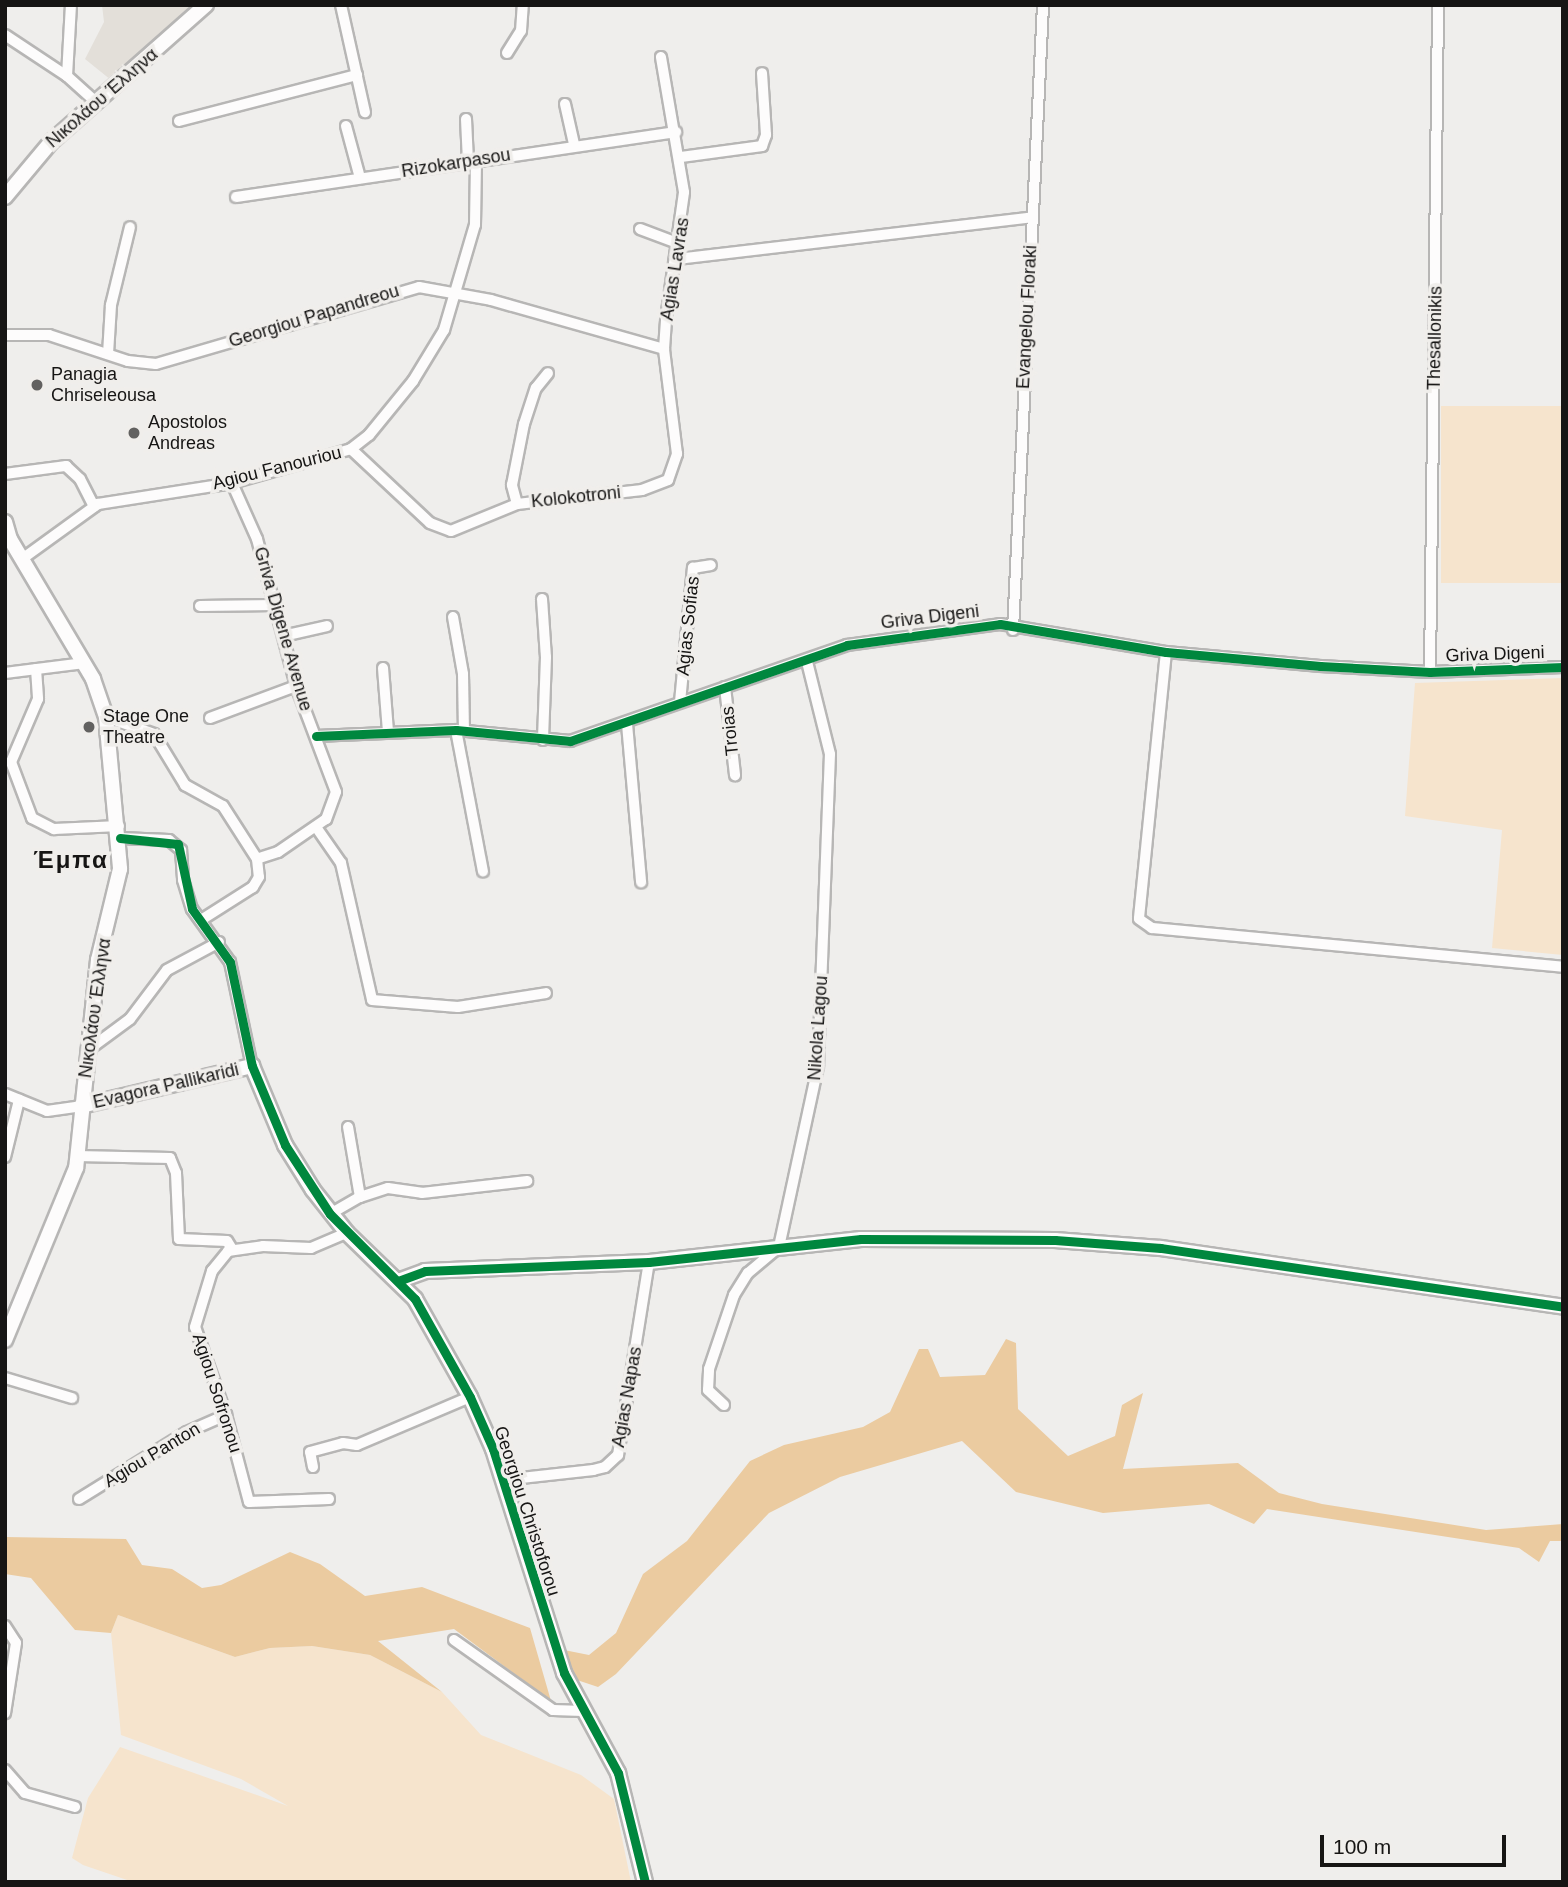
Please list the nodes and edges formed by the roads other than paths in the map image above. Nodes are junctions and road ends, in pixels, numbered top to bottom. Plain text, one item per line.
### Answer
1 (71, 5) edge
2 (206, 5) edge
3 (341, 5) edge
4 (523, 5) edge
5 (1043, 5) edge
6 (1438, 5) edge
7 (5, 35) edge
8 (507, 52) dead end
9 (661, 57) dead end
10 (762, 73) dead end
11 (357, 75) junction
12 (67, 76) junction
13 (97, 103) junction
14 (565, 104) dead end
15 (365, 112) dead end
16 (466, 119) dead end
17 (179, 121) dead end
18 (346, 126) dead end
19 (676, 132) junction
20 (574, 144) junction
21 (681, 158) junction
22 (472, 161) junction
23 (360, 177) junction
24 (5, 197) edge
25 (236, 197) dead end
26 (1032, 216) junction
27 (130, 227) dead end
28 (640, 229) dead end
29 (680, 244) junction
30 (677, 259) junction
31 (457, 293) junction
32 (5, 335) edge
33 (664, 349) junction
34 (108, 354) junction
35 (548, 373) dead end
36 (351, 449) junction
37 (5, 474) edge
38 (668, 480) joint
39 (232, 482) junction
40 (517, 504) junction
41 (94, 507) junction
42 (5, 522) edge
43 (15, 556) edge
44 (711, 565) dead end
45 (541, 598) dead end
46 (200, 606) dead end
47 (275, 606) junction
48 (453, 617) dead end
49 (327, 626) dead end
50 (1013, 630) junction
51 (283, 636) junction
52 (1166, 652) junction
53 (807, 662) junction
54 (84, 663) junction
55 (1563, 667) edge
56 (383, 668) dead end
57 (36, 669) junction
58 (1430, 671) junction
59 (5, 673) edge
60 (296, 686) junction
61 (725, 687) junction
62 (680, 702) junction
63 (106, 717) junction
64 (210, 718) dead end
65 (627, 724) junction
66 (460, 730) junction
67 (388, 732) junction
68 (316, 736) junction
69 (542, 740) junction
70 (735, 775) dead end
71 (316, 827) junction
72 (120, 832) junction
73 (257, 859) junction
74 (483, 871) dead end
75 (641, 882) dead end
76 (201, 920) junction
77 (219, 942) junction
78 (1563, 967) edge
79 (546, 993) dead end
80 (88, 1050) junction
81 (252, 1066) junction
82 (5, 1094) edge
83 (19, 1100) junction
84 (81, 1106) junction
85 (348, 1127) dead end
86 (7, 1133) edge
87 (77, 1156) junction
88 (5, 1157) edge
89 (527, 1181) dead end
90 (360, 1197) junction
91 (330, 1214) junction
92 (347, 1233) junction
93 (779, 1247) junction
94 (232, 1249) junction
95 (649, 1262) junction
96 (398, 1281) junction
97 (1563, 1307) edge
98 (5, 1340) edge
99 (5, 1378) edge
100 (470, 1397) junction
101 (72, 1398) dead end
102 (724, 1405) dead end
103 (226, 1415) junction
104 (313, 1467) dead end
105 (503, 1480) junction
106 (79, 1499) dead end
107 (329, 1499) dead end
108 (5, 1626) edge
109 (454, 1640) dead end
110 (583, 1711) junction
111 (5, 1713) edge
112 (5, 1770) edge
113 (75, 1807) dead end
114 (645, 1882) edge

1 - 12 street
2 - 13 street, Νικολάου Έλληνα
3 - 11 street
4 - 8 street
5 - 26 street, Evangelou Floraki
6 - 58 street, Thesallonikis
7 - 12 street
9 - 19 street, Agias Lavras
10 - 21 street
11 - 15 street
11 - 17 street
12 - 13 street
13 - 24 street, Νικολάου Έλληνα
14 - 20 street
16 - 22 street, Agiou Fanouriou
18 - 23 street
19 - 20 street, Rizokarpasou
19 - 21 street, Agias Lavras
20 - 22 street, Rizokarpasou
21 - 29 street, Agias Lavras
22 - 23 street, Rizokarpasou
22 - 31 street, Agiou Fanouriou
23 - 25 street, Rizokarpasou
26 - 30 street
26 - 50 street, Evangelou Floraki
27 - 34 street
28 - 29 street
29 - 30 street, Agias Lavras
30 - 33 street, Agias Lavras
31 - 33 street, Georgiou Papandreou
31 - 34 street, Georgiou Papandreou
31 - 36 street, Agiou Fanouriou
32 - 34 street, Georgiou Papandreou
33 - 38 street, Agias Lavras
35 - 40 street
36 - 39 street, Agiou Fanouriou
36 - 40 street, Kolokotroni
37 - 41 street
38 - 40 street, Kolokotroni
39 - 41 street, Agiou Fanouriou
39 - 47 street, Griva Digene Avenue
41 - 43 street, Agiou Fanouriou
42 - 43 street, Νικολάου Έλληνα
43 - 54 street, Νικολάου Έλληνα
44 - 62 street, Agias Sofias
45 - 69 street
46 - 47 street
47 - 51 street, Griva Digene Avenue
48 - 66 street
49 - 51 street
50 - 52 street, Griva Digeni
50 - 53 street, Griva Digeni
51 - 60 street, Griva Digene Avenue
52 - 58 street, Griva Digeni
52 - 78 street
53 - 61 street, Griva Digeni
53 - 93 street, Nikola Lagou
54 - 57 street
54 - 63 street, Νικολάου Έλληνα
55 - 58 street, Griva Digeni
56 - 67 street
57 - 59 street
57 - 72 street
60 - 64 street
60 - 68 street, Griva Digene Avenue
61 - 62 street, Griva Digeni
61 - 70 street, Troias
62 - 65 street, Griva Digeni
63 - 72 street, Νικολάου Έλληνα
63 - 73 street
65 - 69 street, Griva Digeni
65 - 75 street
66 - 67 street, Griva Digeni
66 - 69 street, Griva Digeni
66 - 74 street
67 - 68 street, Griva Digeni
68 - 71 street, Griva Digene Avenue
71 - 73 street, Griva Digene Avenue
71 - 79 street
72 - 76 street, Georgiou Christoforou
72 - 80 street, Νικολάου Έλληνα
73 - 76 street
76 - 77 street, Georgiou Christoforou
77 - 80 street
77 - 81 street, Georgiou Christoforou
80 - 84 street, Νικολάου Έλληνα
81 - 84 street, Evagora Pallikaridi
81 - 91 street, Georgiou Christoforou
82 - 83 street
83 - 84 street
83 - 86 street
84 - 87 street, Νικολάου Έλληνα
85 - 90 street
86 - 88 street
87 - 94 street
87 - 98 street, Νικολάου Έλληνα
89 - 90 street
90 - 91 street
91 - 92 street, Georgiou Christoforou
92 - 94 street
92 - 96 street, Georgiou Christoforou
93 - 95 street
93 - 97 street
93 - 102 street
94 - 103 street, Agiou Sofronou
95 - 96 street
95 - 105 street, Agias Napas
96 - 100 street, Georgiou Christoforou
99 - 101 street
100 - 104 street
100 - 105 street, Georgiou Christoforou
103 - 106 street, Agiou Panton
103 - 107 street, Agiou Sofronou
105 - 110 street, Georgiou Christoforou
108 - 111 street
109 - 110 street
110 - 114 street, Georgiou Christoforou
112 - 113 street

